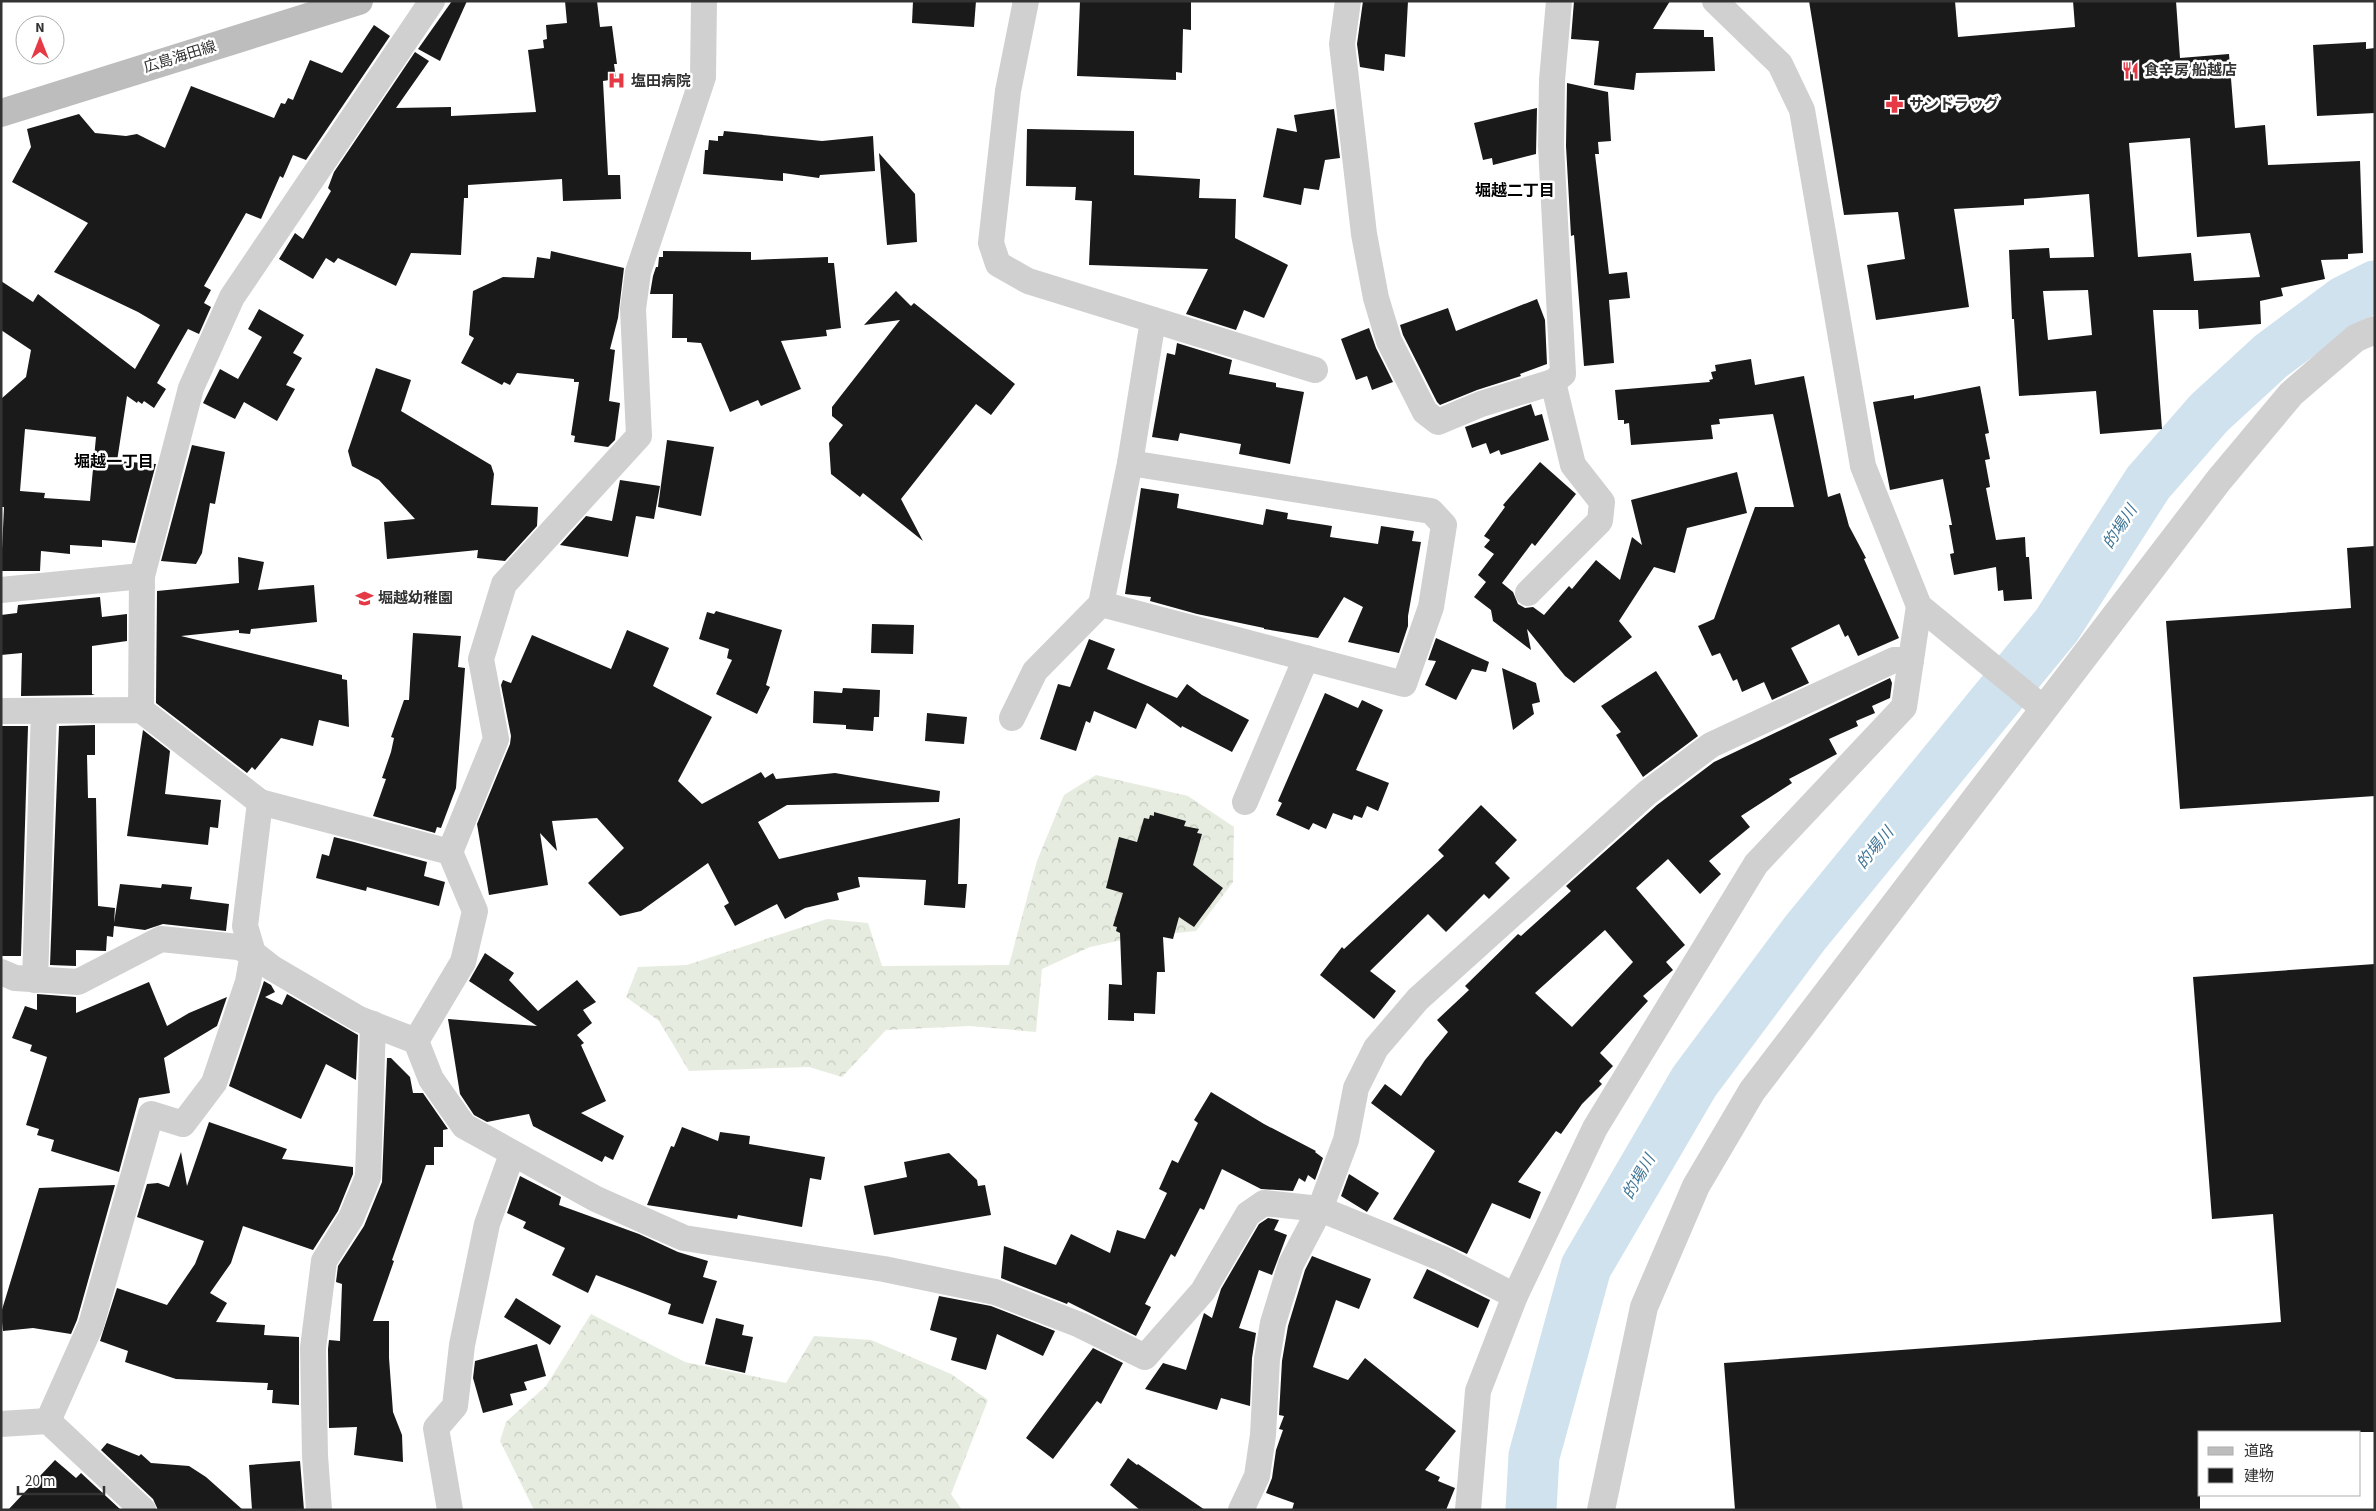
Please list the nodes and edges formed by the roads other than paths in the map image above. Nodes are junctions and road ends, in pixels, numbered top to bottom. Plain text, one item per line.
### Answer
1 (359, 1) edge
2 (432, 1) edge
3 (704, 1) edge
4 (1026, 1) edge
5 (1348, 1) edge
6 (1558, 1) edge
7 (1715, 1) edge
8 (1, 113) edge
9 (1153, 320) junction
10 (2375, 330) edge
11 (1315, 370) dead end
12 (1553, 382) junction
13 (1130, 463) junction
14 (142, 576) junction
15 (1, 590) edge
16 (1528, 593) dead end
17 (1101, 604) junction
18 (1919, 606) junction
19 (1306, 658) junction
20 (1911, 660) junction
21 (2044, 709) junction
22 (141, 710) junction
23 (1, 711) edge
24 (44, 711) junction
25 (1012, 718) dead end
26 (260, 802) junction
27 (1246, 802) dead end
28 (450, 852) junction
29 (253, 953) junction
30 (1, 972) edge
31 (35, 980) junction
32 (373, 1024) junction
33 (416, 1041) junction
34 (512, 1154) junction
35 (1320, 1209) junction
36 (1515, 1296) junction
37 (48, 1421) junction
38 (1, 1424) edge
39 (143, 1510) edge
40 (319, 1510) edge
41 (450, 1510) edge
42 (1241, 1510) edge
43 (1468, 1510) edge
44 (1601, 1510) edge

1 - 8 main road, 広島海田線
2 - 14 street
3 - 28 street
4 - 9 street
5 - 12 street
6 - 12 street
7 - 18 street
9 - 11 street
9 - 13 street
10 - 21 street
12 - 16 street
13 - 17 street
13 - 19 street
14 - 15 street
14 - 22 street
17 - 19 street
17 - 25 street
18 - 20 street
18 - 21 street
19 - 27 street
20 - 35 street
20 - 36 street
21 - 44 street
22 - 24 street
22 - 26 street
23 - 24 street
24 - 31 street
26 - 28 street
26 - 29 street
28 - 33 street
29 - 31 street
29 - 32 street
29 - 37 street
30 - 31 street
32 - 33 street
32 - 40 street
33 - 34 street
34 - 35 street
34 - 41 street
35 - 36 street
35 - 42 street
36 - 43 street
37 - 38 street
37 - 39 street

